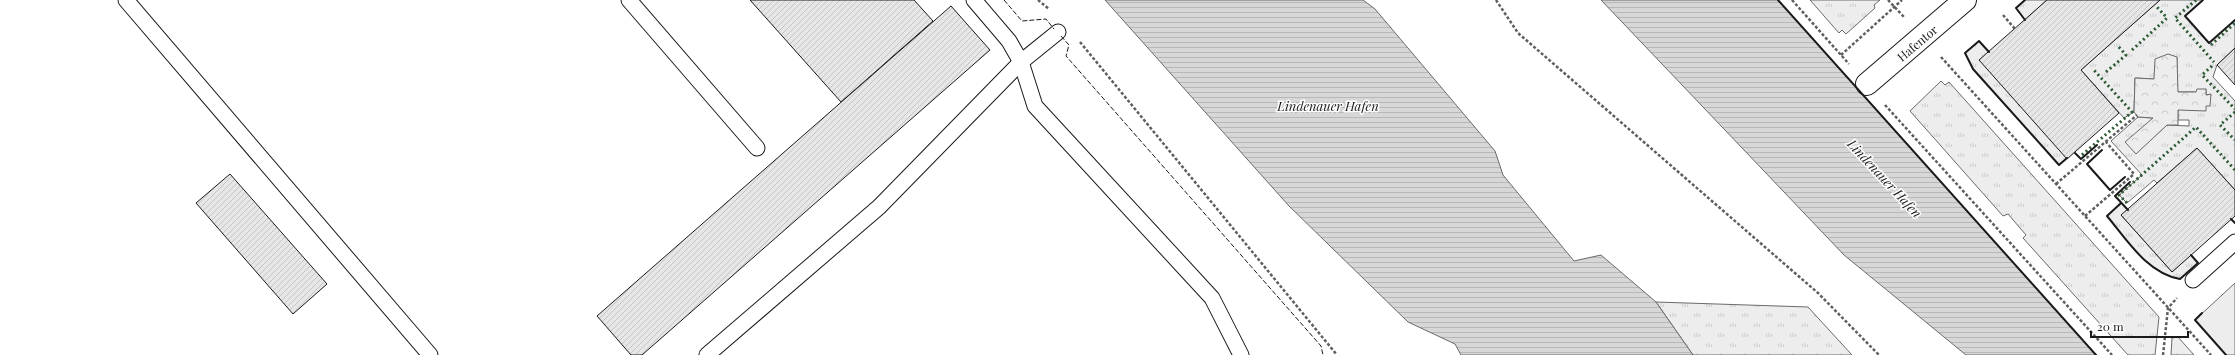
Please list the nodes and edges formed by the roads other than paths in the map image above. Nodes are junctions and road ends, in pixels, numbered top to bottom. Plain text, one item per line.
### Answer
1 (126, 0) edge
2 (630, 0) edge
3 (974, 0) edge
4 (1966, 0) edge
5 (1058, 32) dead end
6 (1021, 62) junction
7 (1867, 84) road end
8 (757, 148) dead end
9 (2235, 242) edge
10 (2193, 280) road end
11 (430, 355) edge
12 (707, 355) edge
13 (1241, 355) edge

1 - 11 lane
2 - 8 lane
3 - 6 lane
4 - 7 street, Hafentor
5 - 6 lane
6 - 12 lane
6 - 13 lane
9 - 10 lane

